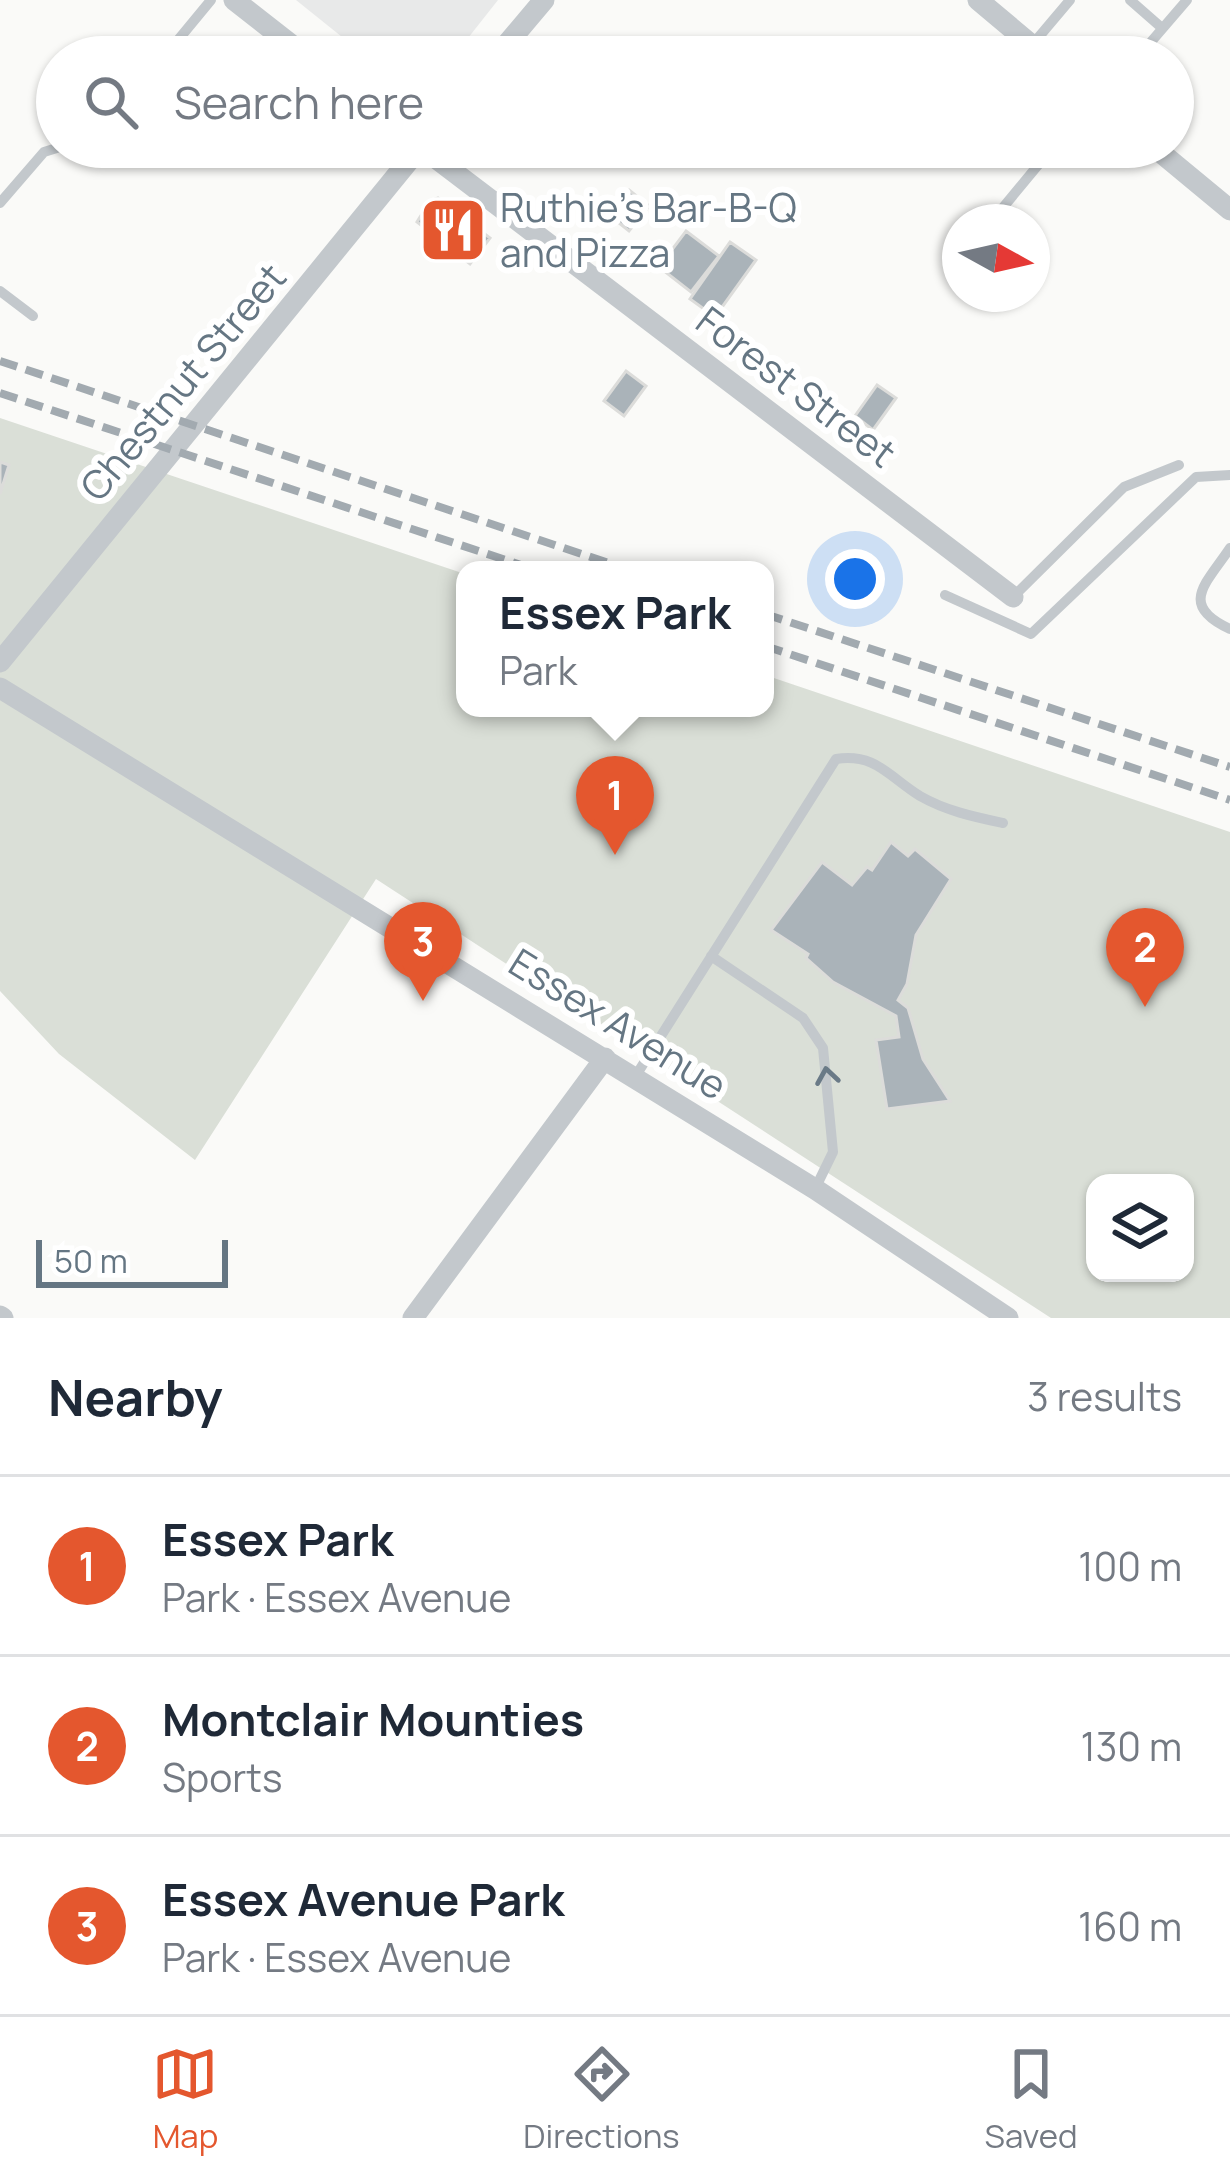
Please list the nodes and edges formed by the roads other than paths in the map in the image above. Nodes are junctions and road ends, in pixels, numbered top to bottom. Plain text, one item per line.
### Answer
1 (211, 0) edge
2 (234, 0) edge
3 (544, 0) edge
4 (978, 0) edge
5 (1070, 0) edge
6 (1130, 0) edge
7 (1187, 0) edge
8 (1162, 28) junction
9 (181, 36) edge
10 (280, 36) edge
11 (514, 36) edge
12 (1021, 36) edge
13 (1048, 36) edge
14 (1155, 36) edge
15 (36, 161) edge
16 (404, 168) edge
17 (449, 168) edge
18 (1036, 168) edge
19 (1179, 168) edge
20 (0, 202) edge
21 (1006, 204) edge
22 (1230, 210) edge
23 (0, 291) edge
24 (33, 316) dead end
25 (1180, 465) dead end
26 (1230, 475) edge
27 (1230, 548) edge
28 (945, 595) dead end
29 (1013, 597) joint
30 (1230, 629) edge
31 (0, 662) edge
32 (0, 688) edge
33 (1003, 823) dead end
34 (711, 956) junction
35 (604, 1058) junction
36 (635, 1077) junction
37 (815, 1189) junction
38 (413, 1318) edge
39 (1008, 1318) edge

1 - 9 lane
2 - 10 street
3 - 11 street
4 - 12 street
5 - 13 lane
6 - 8 lane
7 - 8 lane
8 - 14 lane
15 - 20 lane
16 - 31 street, Chestnut Street
17 - 29 street, Forest Street
18 - 21 lane
19 - 22 street
23 - 24 lane
25 - 29 lane
26 - 28 lane
27 - 30 lane
32 - 35 street, Essex Avenue
33 - 34 lane
34 - 36 lane
37 -> 34 lane
35 - 36 street, Essex Avenue
35 - 38 street
36 - 37 street, Essex Avenue
37 - 39 street, Essex Avenue

